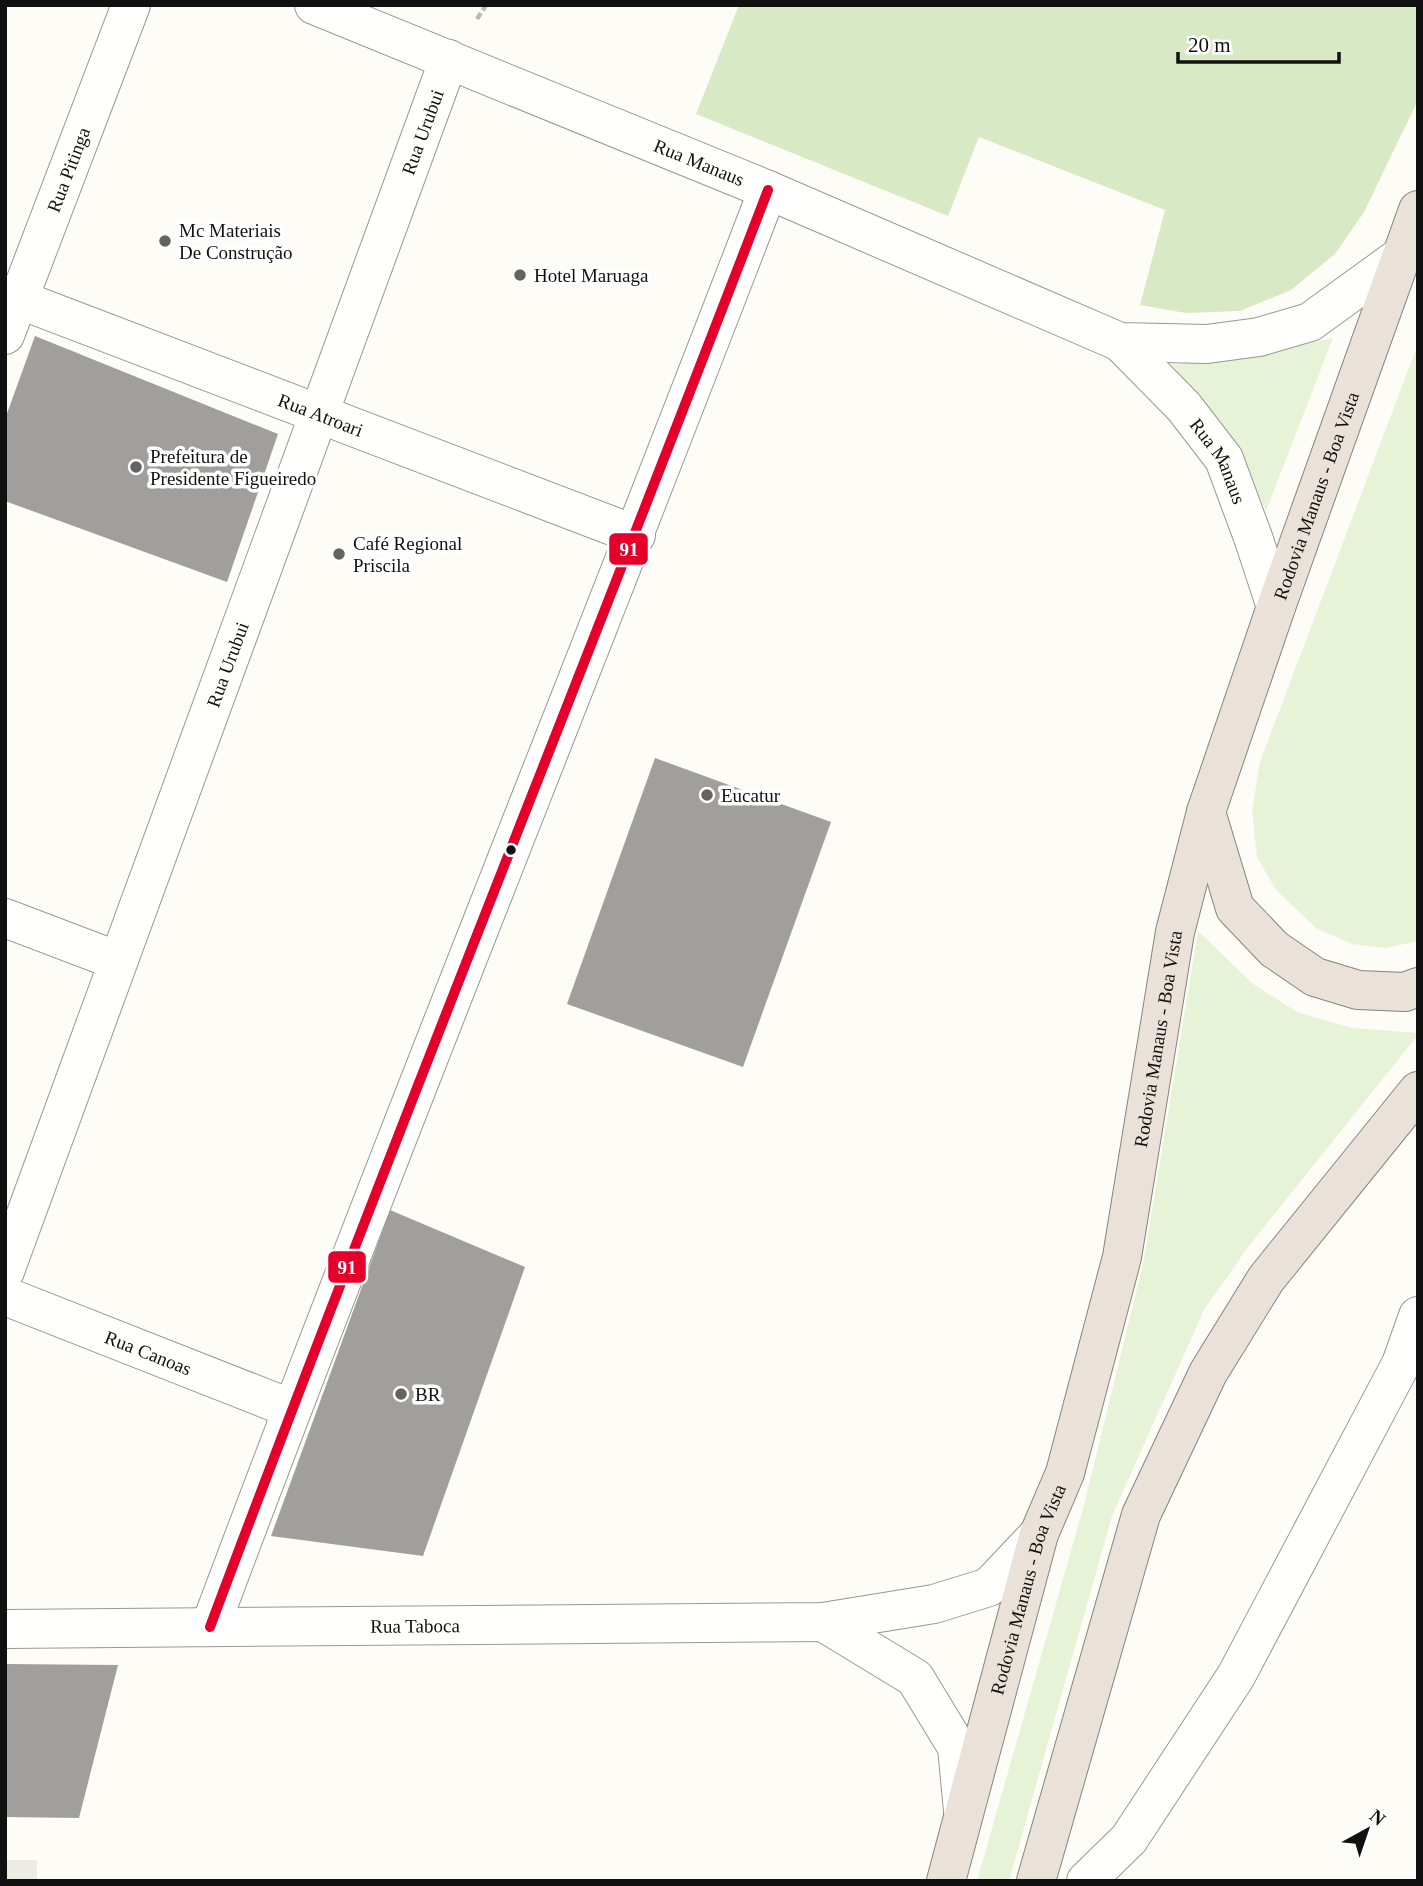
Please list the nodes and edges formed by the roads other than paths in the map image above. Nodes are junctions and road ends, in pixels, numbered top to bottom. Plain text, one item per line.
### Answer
1 (131, 5) edge
2 (314, 5) edge
3 (449, 58) junction
4 (768, 190) junction
5 (1418, 210) edge
6 (1401, 256) junction
7 (12, 296) edge
8 (5, 335) edge
9 (1120, 342) junction
10 (320, 414) junction
11 (636, 535) junction
12 (1276, 607) junction
13 (1206, 813) junction
14 (5, 918) edge
15 (118, 961) junction
16 (1418, 987) edge
17 (1418, 1091) edge
18 (5, 1271) edge
19 (5, 1296) edge
20 (1418, 1316) edge
21 (292, 1409) junction
22 (1039, 1534) junction
23 (823, 1622) junction
24 (211, 1627) junction
25 (5, 1629) edge
26 (963, 1818) junction
27 (946, 1881) edge
28 (1036, 1881) edge
29 (1086, 1881) edge

1 - 7 street, Rua Pitinga
2 - 3 street, Rua Manaus
3 - 4 street, Rua Manaus
3 - 10 street, Rua Urubui
4 - 9 street, Rua Manaus
4 - 11 street
5 - 6 highway, Rodovia Manaus - Boa Vista
6 - 9 street, Rua Manaus
6 - 12 highway, Rodovia Manaus - Boa Vista
7 - 8 street, Rua Pitinga
7 - 10 street, Rua Atroari
9 - 12 street, Rua Manaus
10 - 11 street, Rua Atroari
10 - 15 street, Rua Urubui
11 - 21 street
12 - 13 highway, Rodovia Manaus - Boa Vista
13 - 16 highway
13 - 22 highway, Rodovia Manaus - Boa Vista
14 - 15 street
15 - 18 street, Rua Urubui
17 - 28 highway
19 - 21 street, Rua Canoas
20 - 29 street
21 - 24 street
22 - 23 street, Rua Taboca
22 - 26 highway, Rodovia Manaus - Boa Vista
23 - 24 street, Rua Taboca
23 - 26 street
24 - 25 street, Rua Taboca
26 - 27 highway, Rodovia Manaus - Boa Vista

